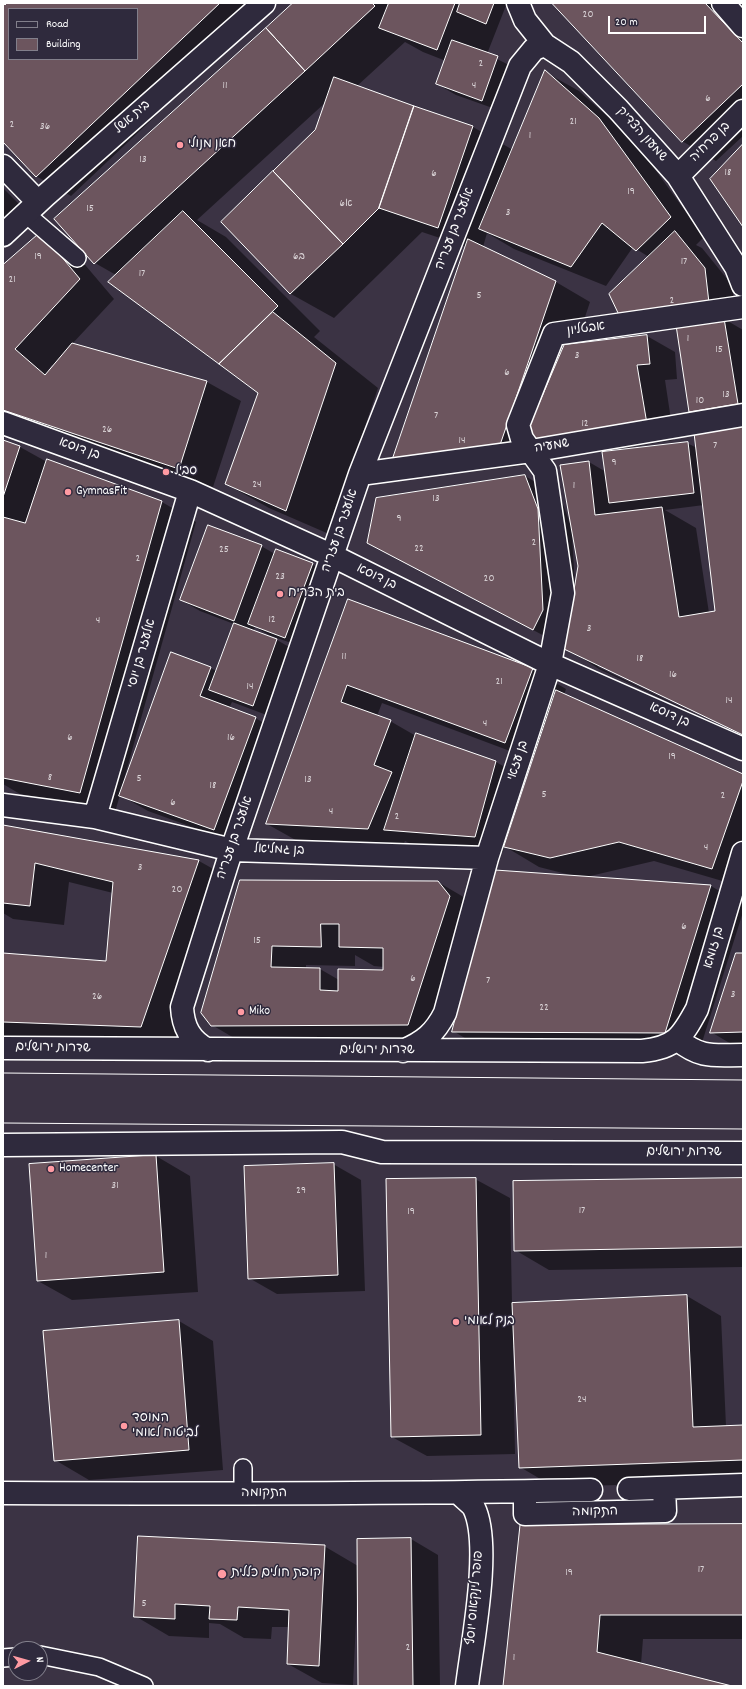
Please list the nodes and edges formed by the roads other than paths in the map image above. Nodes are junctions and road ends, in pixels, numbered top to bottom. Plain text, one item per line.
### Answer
1 (264, 3) edge
2 (518, 3) edge
3 (723, 3) edge
4 (743, 26) edge
5 (545, 45) junction
6 (743, 110) edge
7 (3, 166) edge
8 (678, 176) junction
9 (32, 208) junction
10 (3, 235) edge
11 (77, 258) dead end
12 (743, 286) edge
13 (743, 307) edge
14 (743, 415) edge
15 (3, 423) edge
16 (531, 451) junction
17 (360, 474) junction
18 (190, 491) junction
19 (333, 556) junction
20 (550, 664) junction
21 (743, 749) edge
22 (3, 805) edge
23 (96, 817) junction
24 (232, 850) junction
25 (743, 853) edge
26 (487, 858) junction
27 (677, 1039) junction
28 (3, 1048) edge
29 (208, 1050) junction
30 (403, 1051) junction
31 (743, 1055) edge
32 (3, 1145) edge
33 (743, 1153) edge
34 (243, 1468) dead end
35 (743, 1485) edge
36 (664, 1488) junction
37 (629, 1489) dead end
38 (590, 1490) dead end
39 (524, 1492) junction
40 (3, 1493) edge
41 (458, 1493) junction
42 (243, 1495) junction
43 (48, 1657) edge
44 (144, 1686) edge
45 (467, 1686) edge

1 - 9 street, בית אשל
2 - 5 street, שמעון הצדיק
3 - 4 street
5 - 8 street, שמעון הצדיק
5 - 17 street, אלעזר בן עזריה
6 - 8 street, בן פרחיה
7 - 9 street
8 - 12 street, שמעון הצדיק
9 - 10 street, בית אשל
9 - 11 lane
13 - 16 street, אבטליון
14 - 16 street, שמעיה
15 - 18 street, בן דוסא
16 - 17 street, שמעיה
16 - 20 street, בן עזאי
17 - 19 street, אלעזר בן עזריה
18 - 19 street, בן דוסא
18 - 23 street, אלעזר בן יוסי
19 - 20 street, בן דוסא
19 - 24 street, אלעזר בן עזריה
20 - 21 street, בן דוסא
20 - 26 street, בן עזאי
22 - 23 street, בן גמליאל
23 - 24 street, בן גמליאל
24 - 26 street, בן גמליאל
24 - 29 street, אלעזר בן עזריה
25 - 27 street, בן זומא
26 - 30 street, בן עזאי
27 - 30 street, שדרות ירושלים
27 - 31 street
28 - 29 street, שדרות ירושלים
29 - 30 street, שדרות ירושלים
32 - 33 street, שדרות ירושלים
34 - 42 lane
35 - 36 street, התקומה
36 - 37 street, התקומה
36 - 39 street, התקומה
38 - 39 street, התקומה
39 - 41 street, התקומה
40 - 42 street, התקומה
41 - 42 street, התקומה
41 - 45 street, פופר לינקאוס יוסף
43 - 44 lane

